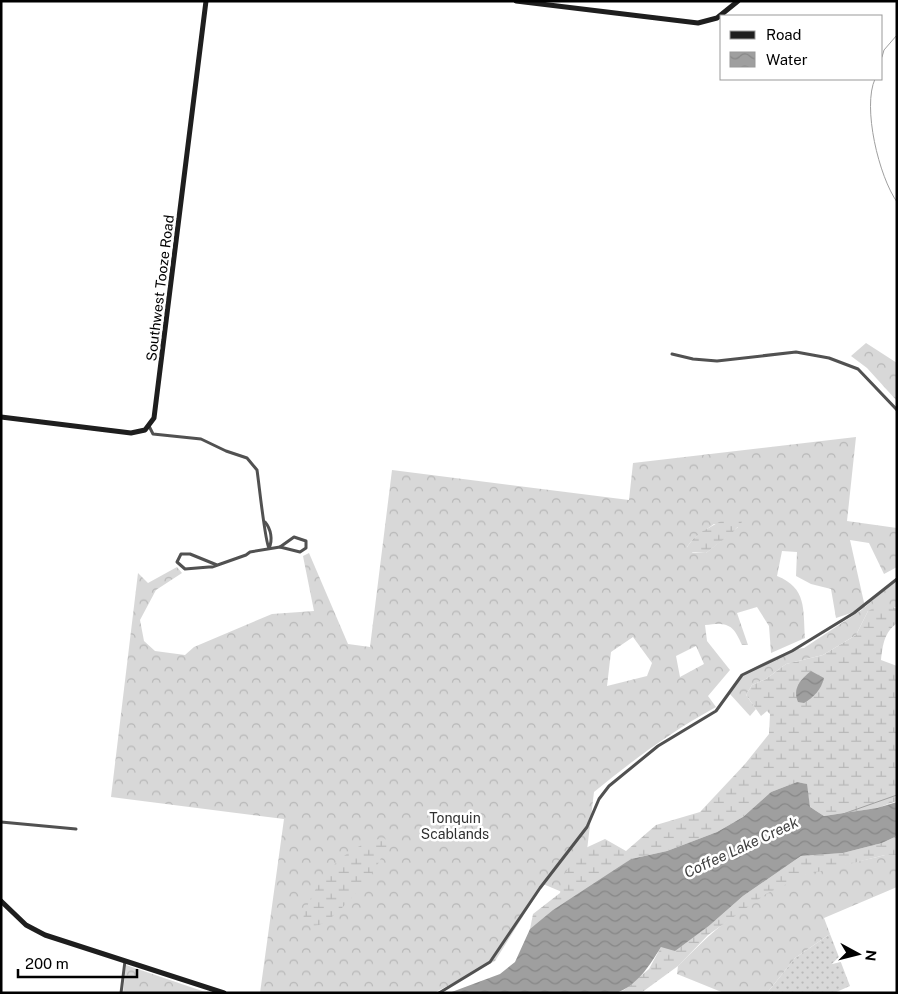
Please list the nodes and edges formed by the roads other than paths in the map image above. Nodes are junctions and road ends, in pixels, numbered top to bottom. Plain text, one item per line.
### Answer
1 (206, 1) edge
2 (516, 1) edge
3 (738, 1) edge
4 (722, 15) edge
5 (720, 16) edge
6 (672, 354) dead end
7 (897, 410) edge
8 (1, 417) edge
9 (149, 426) junction
10 (280, 546) junction
11 (270, 548) junction
12 (217, 565) junction
13 (897, 579) edge
14 (1, 822) edge
15 (76, 829) dead end
16 (1, 900) edge
17 (125, 961) junction
18 (121, 993) edge
19 (224, 993) edge
20 (439, 993) edge

1 - 9 main road, Southwest Tooze Road
2 - 5 main road
3 - 4 main road
6 - 7 street
8 - 9 main road
9 - 11 street
10 - 10 street
10 - 11 street
11 - 12 street
12 - 12 street
13 - 20 street
14 - 15 street
16 - 17 main road
17 - 18 street
17 - 19 main road

